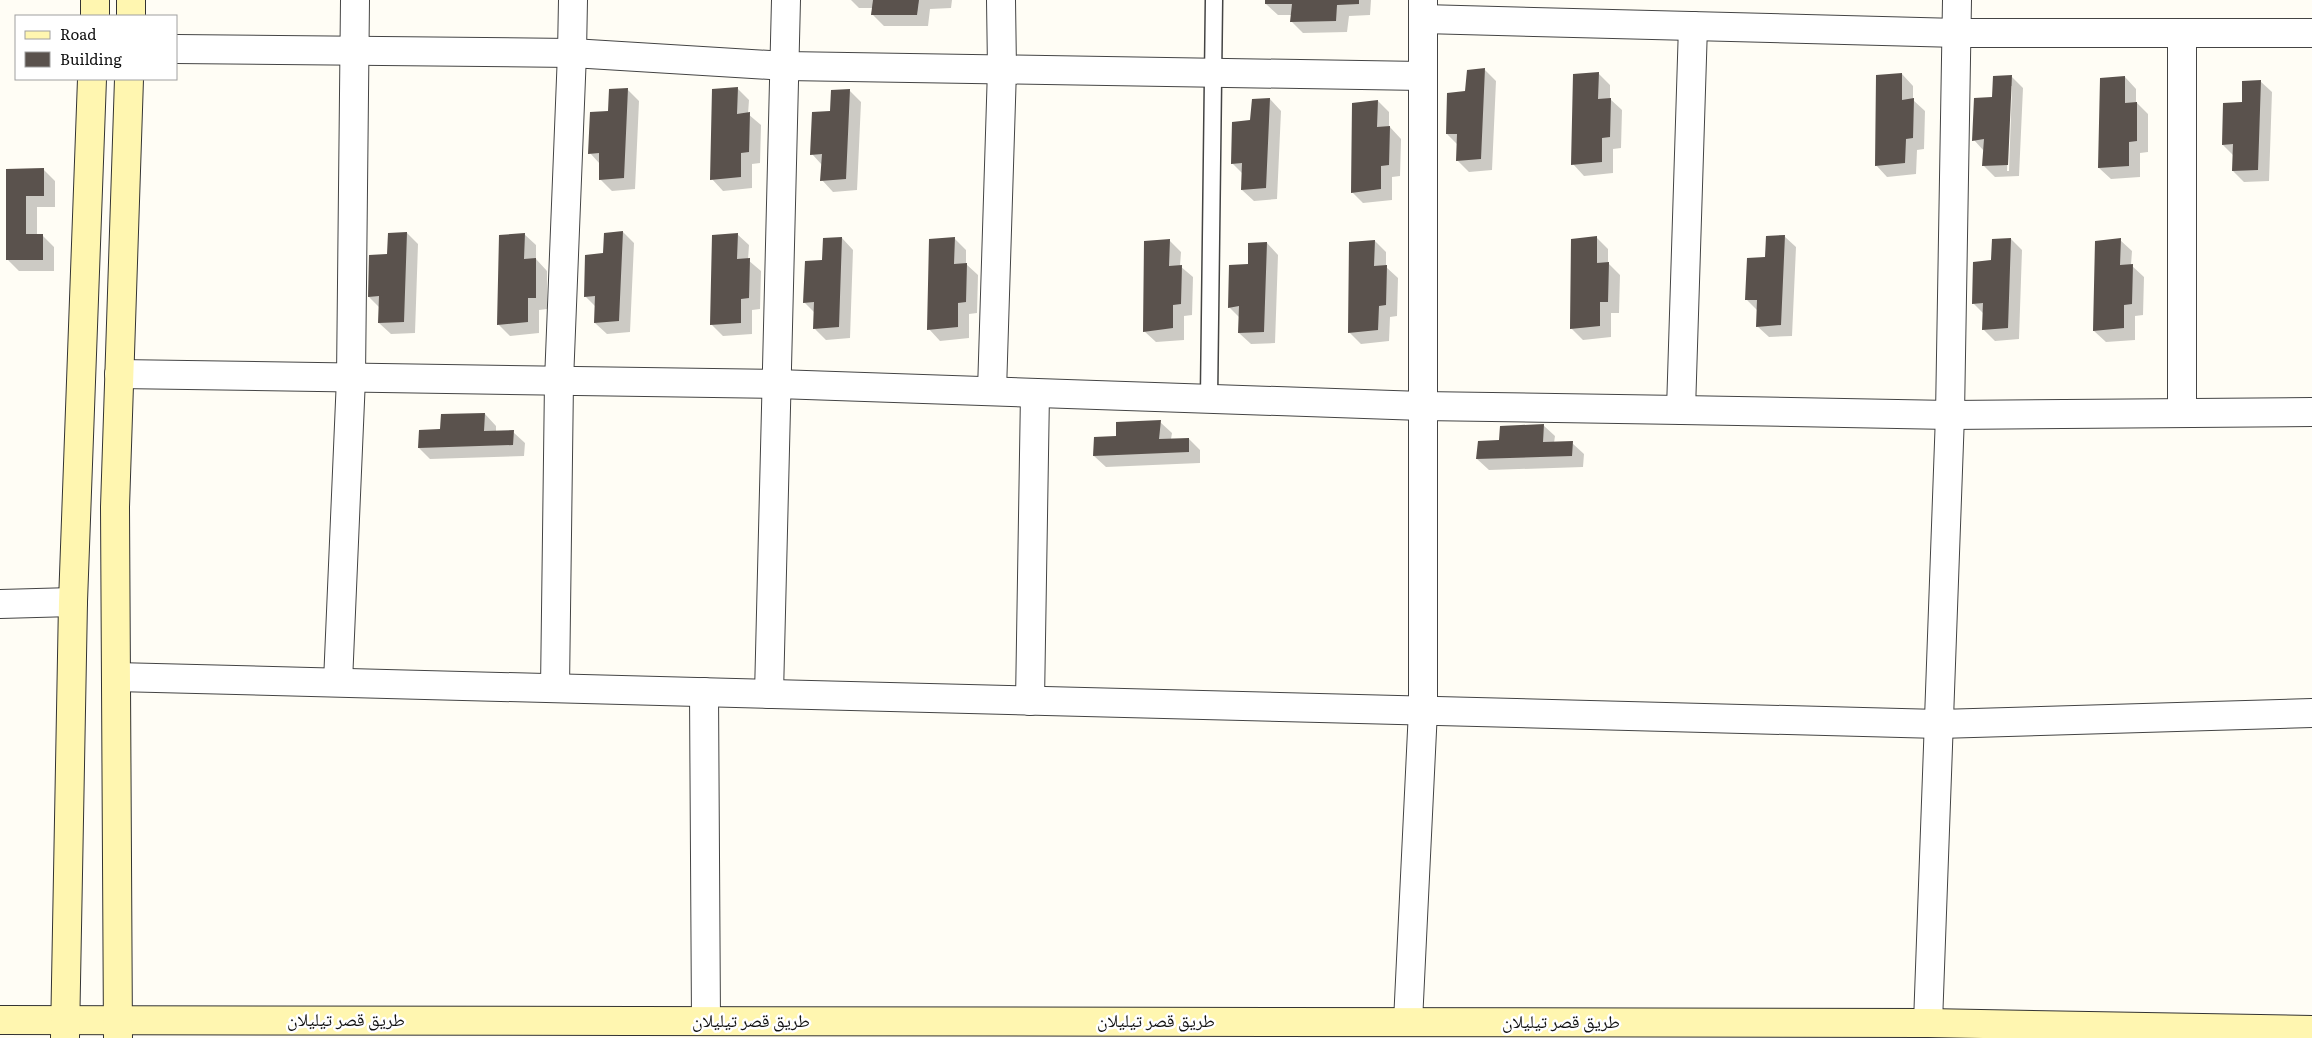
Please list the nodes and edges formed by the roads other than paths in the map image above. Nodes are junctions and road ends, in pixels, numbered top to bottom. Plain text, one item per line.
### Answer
1 (95, 0) edge
2 (131, 0) edge
3 (356, 0) edge
4 (573, 0) edge
5 (786, 0) edge
6 (1001, 0) edge
7 (1214, 0) edge
8 (1957, 0) edge
9 (1423, 10) edge
10 (95, 15) edge
11 (130, 15) edge
12 (1693, 26) junction
13 (1958, 33) junction
14 (2182, 33) junction
15 (2312, 33) edge
16 (178, 49) edge
17 (356, 50) junction
18 (572, 53) junction
19 (786, 66) junction
20 (1002, 69) junction
21 (1214, 72) junction
22 (1422, 76) junction
23 (92, 80) edge
24 (129, 80) edge
25 (119, 374) junction
26 (351, 378) junction
27 (558, 381) junction
28 (777, 384) junction
29 (992, 391) junction
30 (1035, 393) junction
31 (1209, 398) junction
32 (1422, 406) junction
33 (1681, 410) junction
34 (2182, 412) junction
35 (2312, 412) edge
36 (1950, 414) junction
37 (73, 602) junction
38 (0, 604) edge
39 (116, 677) junction
40 (338, 682) junction
41 (555, 688) junction
42 (704, 692) junction
43 (768, 694) junction
44 (1030, 700) junction
45 (1423, 710) junction
46 (2312, 714) edge
47 (1939, 724) junction
48 (0, 1020) edge
49 (706, 1021) junction
50 (1408, 1022) junction
51 (1928, 1023) junction
52 (65, 1029) edge
53 (118, 1029) edge
54 (2312, 1030) edge

1 - 10 main road
2 - 11 main road
3 - 17 street
4 - 18 street
5 - 19 street
6 - 20 street
7 - 21 lane
8 - 13 street
9 - 12 street
9 - 22 street
12 - 13 street
12 - 33 street
13 - 14 street
13 - 36 street
14 - 15 street
14 - 34 street
16 - 17 street
17 - 18 street
17 - 26 street
18 - 19 street
18 - 27 street
19 - 20 street
19 - 28 street
20 - 21 street
20 - 29 street
21 - 22 street
21 - 31 lane
22 - 32 street
23 - 37 main road
24 - 25 main road
25 - 26 street
25 - 39 main road
26 - 27 street
26 - 40 street
27 - 28 street
27 - 41 street
28 - 29 street
28 - 43 street
29 - 30 street
30 - 31 street
30 - 44 street
31 - 32 street
32 - 33 street
32 - 45 street
33 - 36 street
34 - 35 street
34 - 36 street
36 - 47 street
37 - 38 street
37 - 52 main road
39 - 40 street
39 - 53 main road
40 - 41 street
41 - 42 street
42 - 43 street
42 - 49 street
43 - 44 street
44 - 45 street
45 - 47 street
45 - 50 street
46 - 47 street
47 - 51 street
48 - 52 main road, طريق قصر تيليلان
49 - 50 main road, طريق قصر تيليلان
49 - 53 main road, طريق قصر تيليلان
50 - 51 main road, طريق قصر تيليلان
51 - 54 main road, طريق قصر تيليلان
52 - 53 main road, طريق قصر تيليلان

